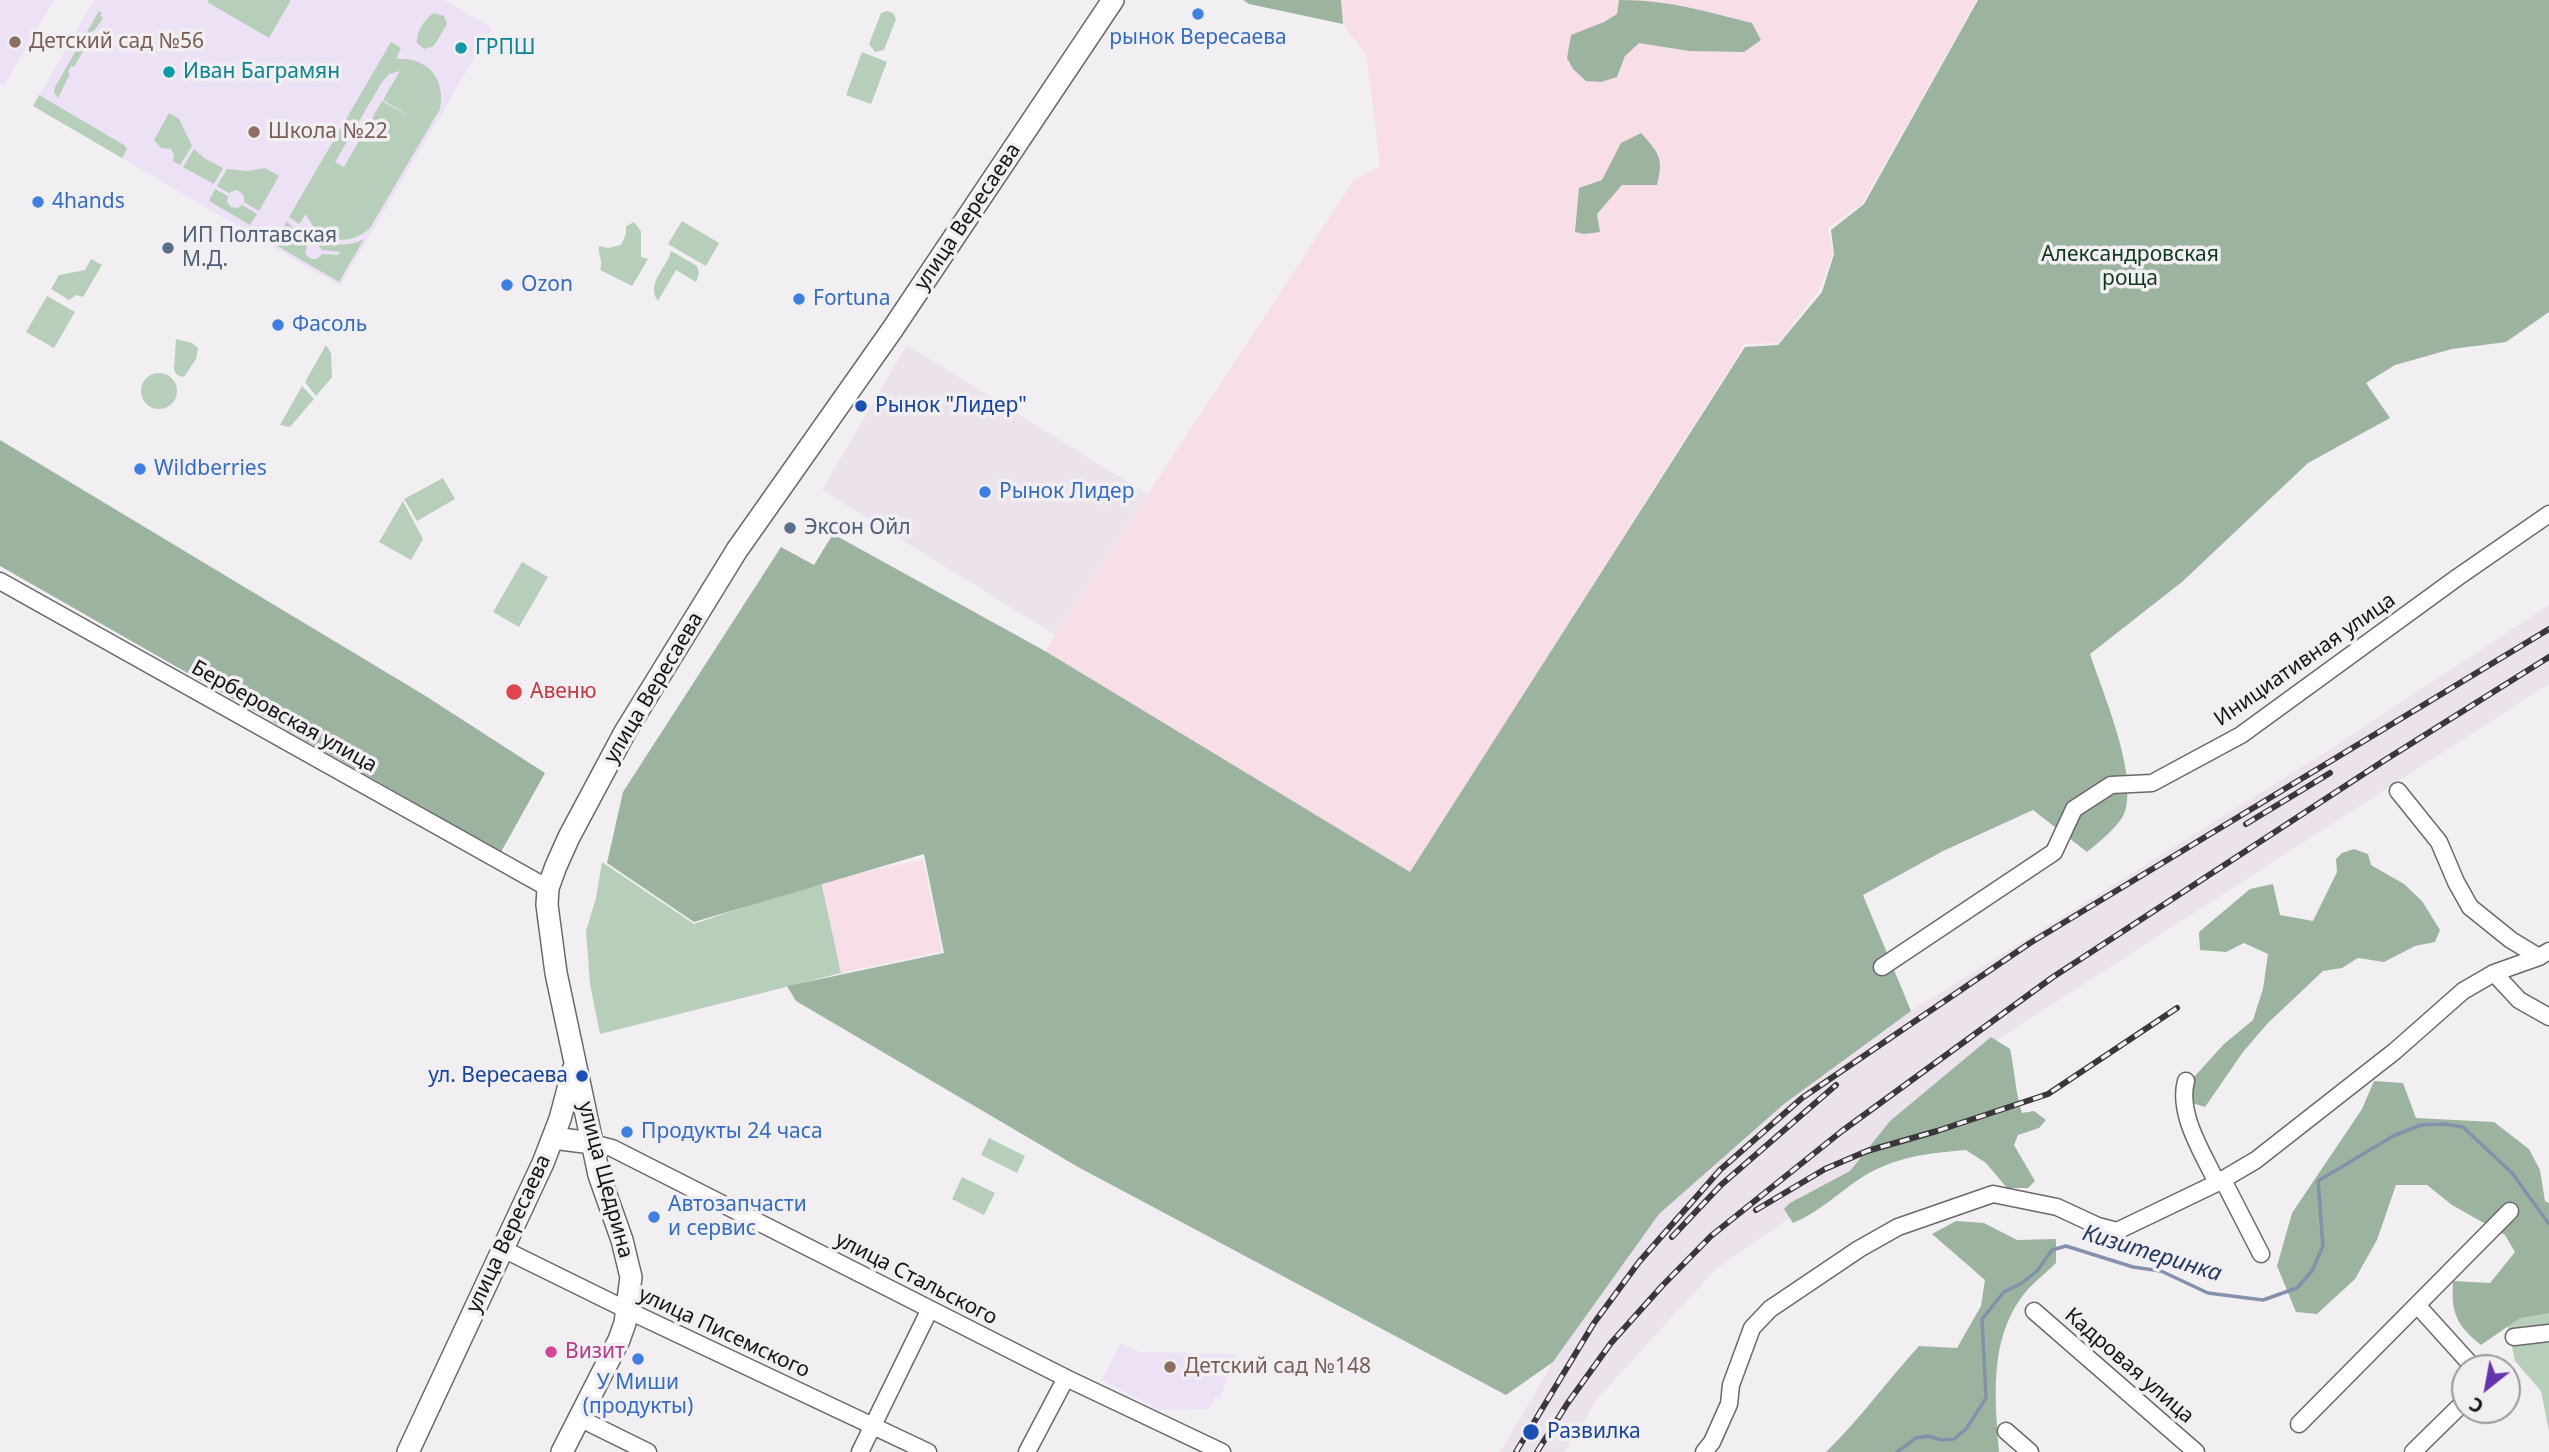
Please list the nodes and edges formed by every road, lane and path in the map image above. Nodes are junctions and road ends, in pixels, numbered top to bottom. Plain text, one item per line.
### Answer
1 (1113, 0) edge
2 (2549, 514) edge
3 (0, 581) edge
4 (2398, 791) dead end
5 (548, 888) junction
6 (2544, 954) edge
7 (1882, 967) dead end
8 (2494, 973) junction
9 (2549, 1017) edge
10 (574, 1061) junction
11 (2186, 1081) dead end
12 (552, 1138) junction
13 (592, 1143) junction
14 (2220, 1181) junction
15 (2510, 1211) dead end
16 (503, 1249) junction
17 (2261, 1254) dead end
18 (2417, 1304) junction
19 (930, 1309) junction
20 (627, 1310) junction
21 (2034, 1311) dead end
22 (2549, 1334) edge
23 (2514, 1337) dead end
24 (2462, 1354) edge
25 (1066, 1378) junction
26 (2451, 1416) edge
27 (579, 1418) junction
28 (2299, 1424) dead end
29 (873, 1426) junction
30 (2006, 1432) dead end
31 (2417, 1451) edge
32 (408, 1452) edge
33 (562, 1452) edge
34 (648, 1452) edge
35 (860, 1452) edge
36 (928, 1452) edge
37 (1027, 1452) edge
38 (1222, 1452) edge
39 (1704, 1452) edge
40 (2030, 1452) edge
41 (2196, 1452) edge

1 - 5 main road, улица Вересаева
2 - 7 street, Инициативная улица
3 - 5 street, Берберовская улица
4 - 6 street
5 - 10 main road, улица Вересаева
6 - 8 street
8 - 9 street
8 - 14 street
10 - 12 main road, улица Вересаева
10 - 13 main road, улица Щедрина
11 - 14 street
12 - 13 main road
12 - 16 main road, улица Вересаева
13 - 19 street, улица Стальского
13 - 20 main road, улица Щедрина
14 - 17 street
14 - 39 street
15 - 18 street
16 - 20 street, улица Писемского
16 - 32 main road, улица Вересаева
18 - 24 street
18 - 28 street
19 - 25 street, улица Стальского
19 - 29 street
20 - 27 main road, улица Щедрина
20 - 29 street, улица Писемского
21 - 41 street, Кадровая улица
22 - 23 street
25 - 37 street
25 - 38 street, улица Стальского
26 - 31 street
27 - 33 main road, улица Щедрина
27 - 34 street
29 - 35 street
29 - 36 street, улица Писемского
30 - 40 street

